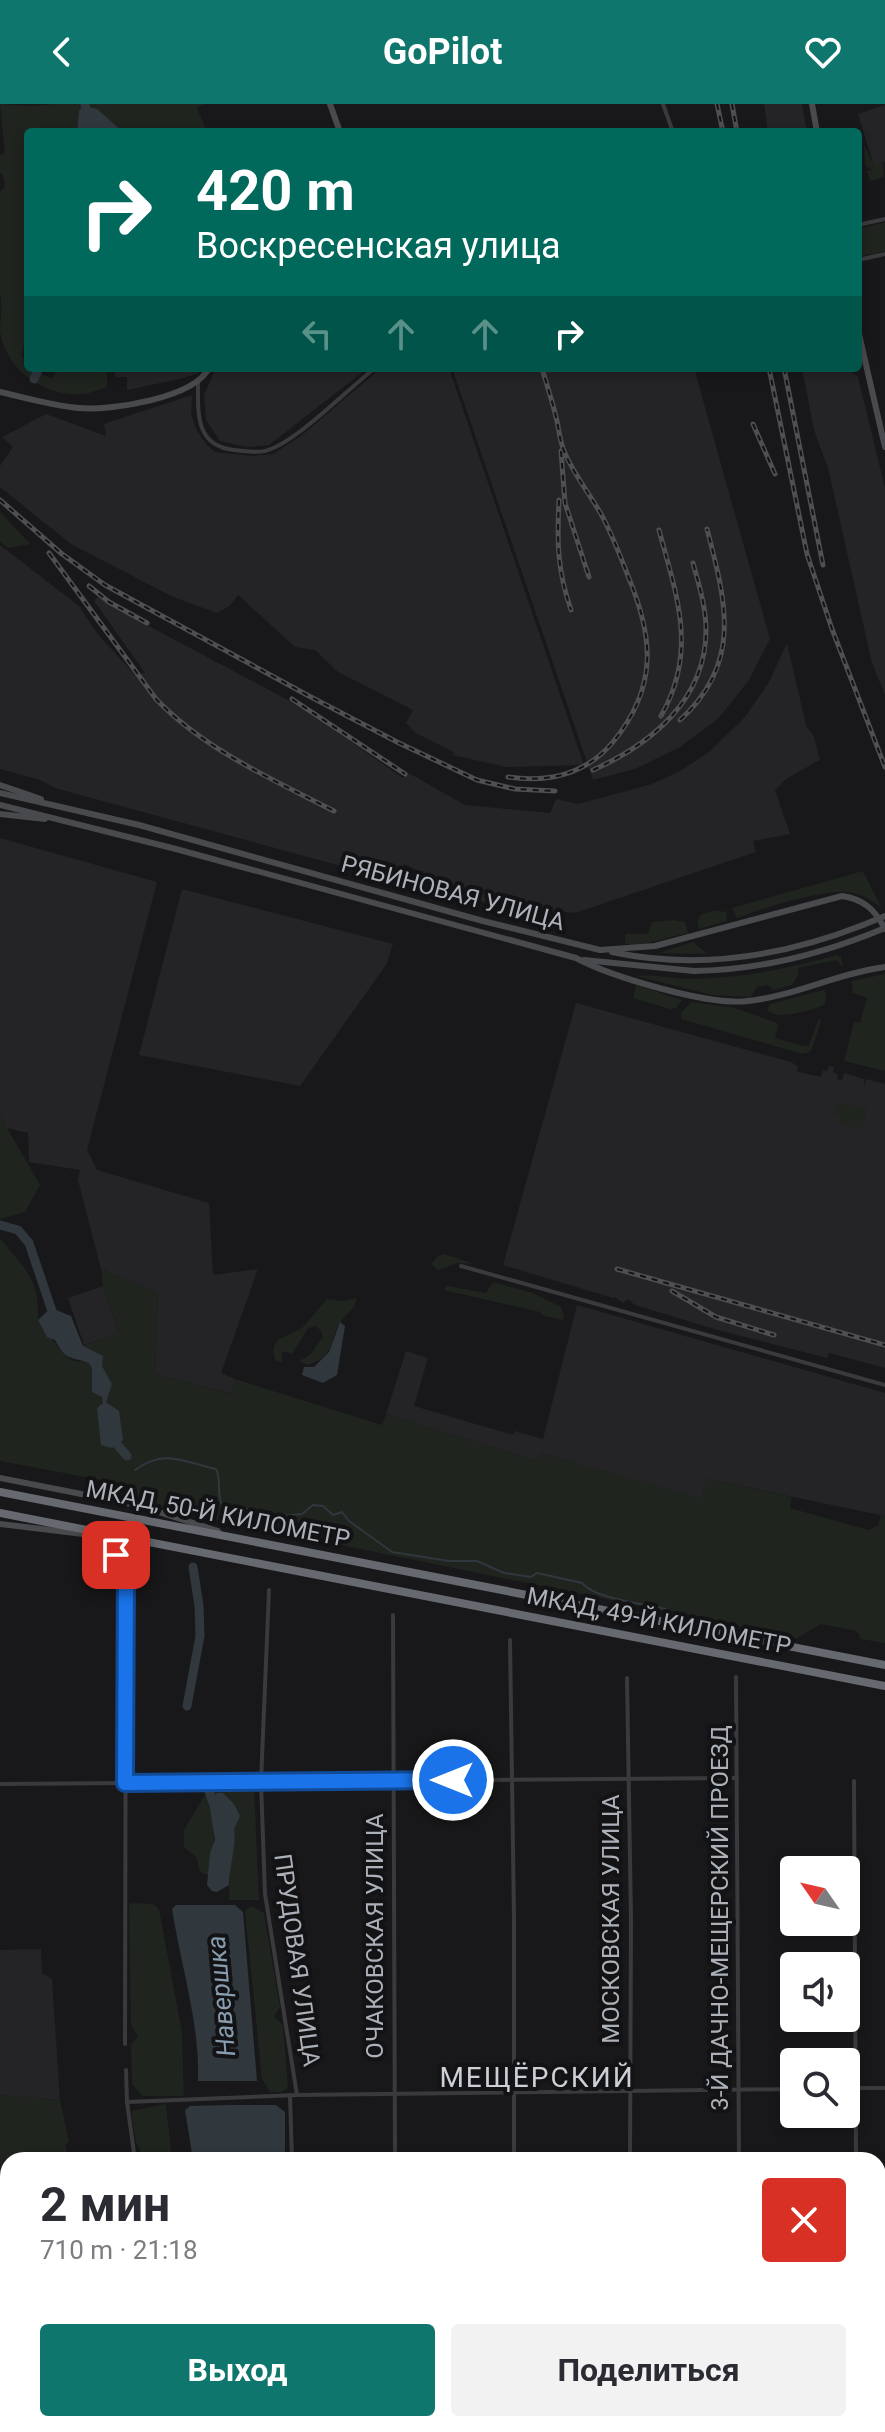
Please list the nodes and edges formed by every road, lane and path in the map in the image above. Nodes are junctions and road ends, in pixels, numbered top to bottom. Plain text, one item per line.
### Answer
1 (330, 104) edge
2 (663, 104) edge
3 (812, 104) edge
4 (339, 128) edge
5 (672, 128) edge
6 (816, 128) edge
7 (885, 219) edge
8 (862, 224) edge
9 (885, 254) edge
10 (862, 259) edge
11 (862, 347) edge
12 (206, 372) edge
13 (370, 372) edge
14 (198, 382) junction
15 (0, 392) edge
16 (885, 447) edge
17 (0, 785) edge
18 (0, 793) edge
19 (0, 805) edge
20 (59, 806) junction
21 (0, 814) edge
22 (64, 821) junction
23 (885, 916) edge
24 (885, 929) edge
25 (600, 950) junction
26 (576, 958) junction
27 (884, 966) edge
28 (461, 1266) dead end
29 (885, 1385) edge
30 (0, 1477) edge
31 (0, 1492) edge
32 (0, 1513) edge
33 (0, 1524) edge
34 (242, 1539) junction
35 (146, 1541) junction
36 (116, 1555) dead end
37 (429, 1576) joint
38 (269, 1590) dead end
39 (425, 1596) joint
40 (393, 1615) dead end
41 (510, 1640) dead end
42 (885, 1665) edge
43 (736, 1677) dead end
44 (627, 1678) dead end
45 (885, 1686) edge
46 (737, 1778) junction
47 (510, 1779) junction
48 (629, 1779) junction
49 (391, 1780) junction
50 (854, 1781) dead end
51 (261, 1782) junction
52 (125, 1783) junction
53 (0, 1784) edge
54 (125, 2044) dead end
55 (856, 2048) edge
56 (126, 2070) dead end
57 (860, 2088) edge
58 (885, 2088) edge
59 (780, 2090) edge
60 (630, 2091) junction
61 (739, 2091) junction
62 (513, 2092) junction
63 (394, 2094) junction
64 (290, 2095) junction
65 (297, 2095) junction
66 (127, 2102) junction
67 (856, 2128) edge
68 (134, 2152) edge
69 (292, 2152) edge
70 (395, 2152) edge
71 (514, 2152) edge
72 (630, 2152) edge
73 (739, 2152) edge
74 (856, 2152) edge

1 - 4 main road
2 - 5 street
3 - 6 main road
7 - 8 street
9 - 10 street
11 - 16 main road
12 - 14 main road
13 - 14 street
14 - 15 main road
17 - 20 main road
18 - 20 main road, РЯБИНОВАЯ УЛИЦА
19 - 22 main road, РЯБИНОВАЯ УЛИЦА
20 - 25 main road, РЯБИНОВАЯ УЛИЦА
21 - 22 main road
22 - 26 main road, РЯБИНОВАЯ УЛИЦА
23 - 25 main road, bridge
24 - 25 main road, РЯБИНОВАЯ УЛИЦА
24 - 26 main road, bridge
26 - 27 main road, РЯБИНОВАЯ УЛИЦА
28 - 29 street
30 - 34 main road
31 - 34 highway, МКАД, 50-Й КИЛОМЕТР
32 - 35 highway, МКАД, 50-Й КИЛОМЕТР
33 - 35 main road
34 - 37 highway, МКАД, 50-Й КИЛОМЕТР
35 - 39 highway, МКАД, 50-Й КИЛОМЕТР
36 - 52 street
37 - 42 highway, МКАД, 49-Й КИЛОМЕТР
38 - 51 street, ПРУДОВАЯ УЛИЦА
39 - 45 highway, МКАД, 49-Й КИЛОМЕТР
40 - 49 street, ОЧАКОВСКАЯ УЛИЦА
41 - 47 street
43 - 46 street, 3-Й ДАЧНО-МЕЩЕРСКИЙ ПРОЕЗД
44 - 48 street, МОСКОВСКАЯ УЛИЦА
46 - 48 street
46 - 61 street, 3-Й ДАЧНО-МЕЩЕРСКИЙ ПРОЕЗД
47 - 48 street
47 - 49 street
47 - 62 street
48 - 60 street, МОСКОВСКАЯ УЛИЦА
49 - 51 street
49 - 63 street, ОЧАКОВСКАЯ УЛИЦА
50 - 55 street
51 - 52 street
51 - 65 street, ПРУДОВАЯ УЛИЦА
52 - 53 street
52 - 54 street
56 - 66 street
57 - 58 street
59 - 61 street
60 - 61 street
60 - 62 street
60 - 72 street, МОСКОВСКАЯ УЛИЦА
61 - 73 street, 3-Й ДАЧНО-МЕЩЕРСКИЙ ПРОЕЗД
62 - 63 street
62 - 71 street
63 - 65 street
63 - 70 street, ОЧАКОВСКАЯ УЛИЦА
64 - 65 street
64 - 66 street
64 - 69 street
66 - 68 street
67 - 74 street

